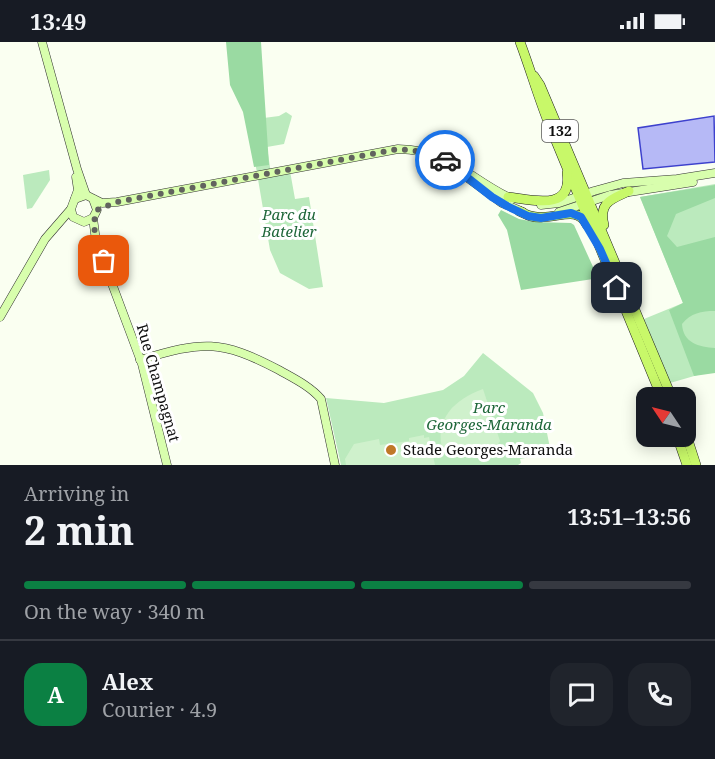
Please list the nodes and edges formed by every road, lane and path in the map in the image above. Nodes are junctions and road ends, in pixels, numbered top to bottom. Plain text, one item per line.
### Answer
1 (42, 42) edge
2 (520, 42) edge
3 (531, 71) junction
4 (562, 156) junction
5 (448, 161) junction
6 (76, 169) junction
7 (715, 173) edge
8 (715, 178) edge
9 (630, 191) junction
10 (90, 197) junction
11 (508, 197) junction
12 (75, 199) junction
13 (584, 199) junction
14 (117, 202) junction
15 (71, 208) junction
16 (519, 211) junction
17 (95, 214) junction
18 (80, 221) junction
19 (57, 224) junction
20 (96, 241) junction
21 (604, 247) junction
22 (0, 317) edge
23 (140, 360) junction
24 (658, 387) edge
25 (667, 387) edge
26 (681, 447) edge
27 (690, 447) edge
28 (167, 465) edge
29 (335, 465) edge
30 (687, 465) edge
31 (696, 465) edge

1 - 6 street
2 - 3 main road, 132
3 - 4 main road, 132
3 - 13 main road, 132
4 - 11 main road
4 - 13 main road, 132
5 - 11 street
5 - 14 street
5 - 16 street
6 - 10 street
6 - 12 street
7 - 13 street
8 - 9 street
9 - 13 street
9 - 21 main road
10 - 12 street
10 - 14 street
10 - 17 street, Rue Champagnat
11 - 13 street
12 - 15 street
13 - 16 street
13 - 21 main road, 132
14 - 17 street
15 - 18 street, Rue Champagnat
15 - 19 street
16 - 21 main road
17 - 18 street
17 - 20 street, Rue Champagnat
18 - 19 street
18 - 20 street, Rue Champagnat
19 - 22 street
20 - 23 street, Rue Champagnat
21 - 24 main road, 132
21 - 25 main road, 132
23 - 28 street, Rue Champagnat
23 - 29 street
26 - 30 main road
27 - 31 main road

